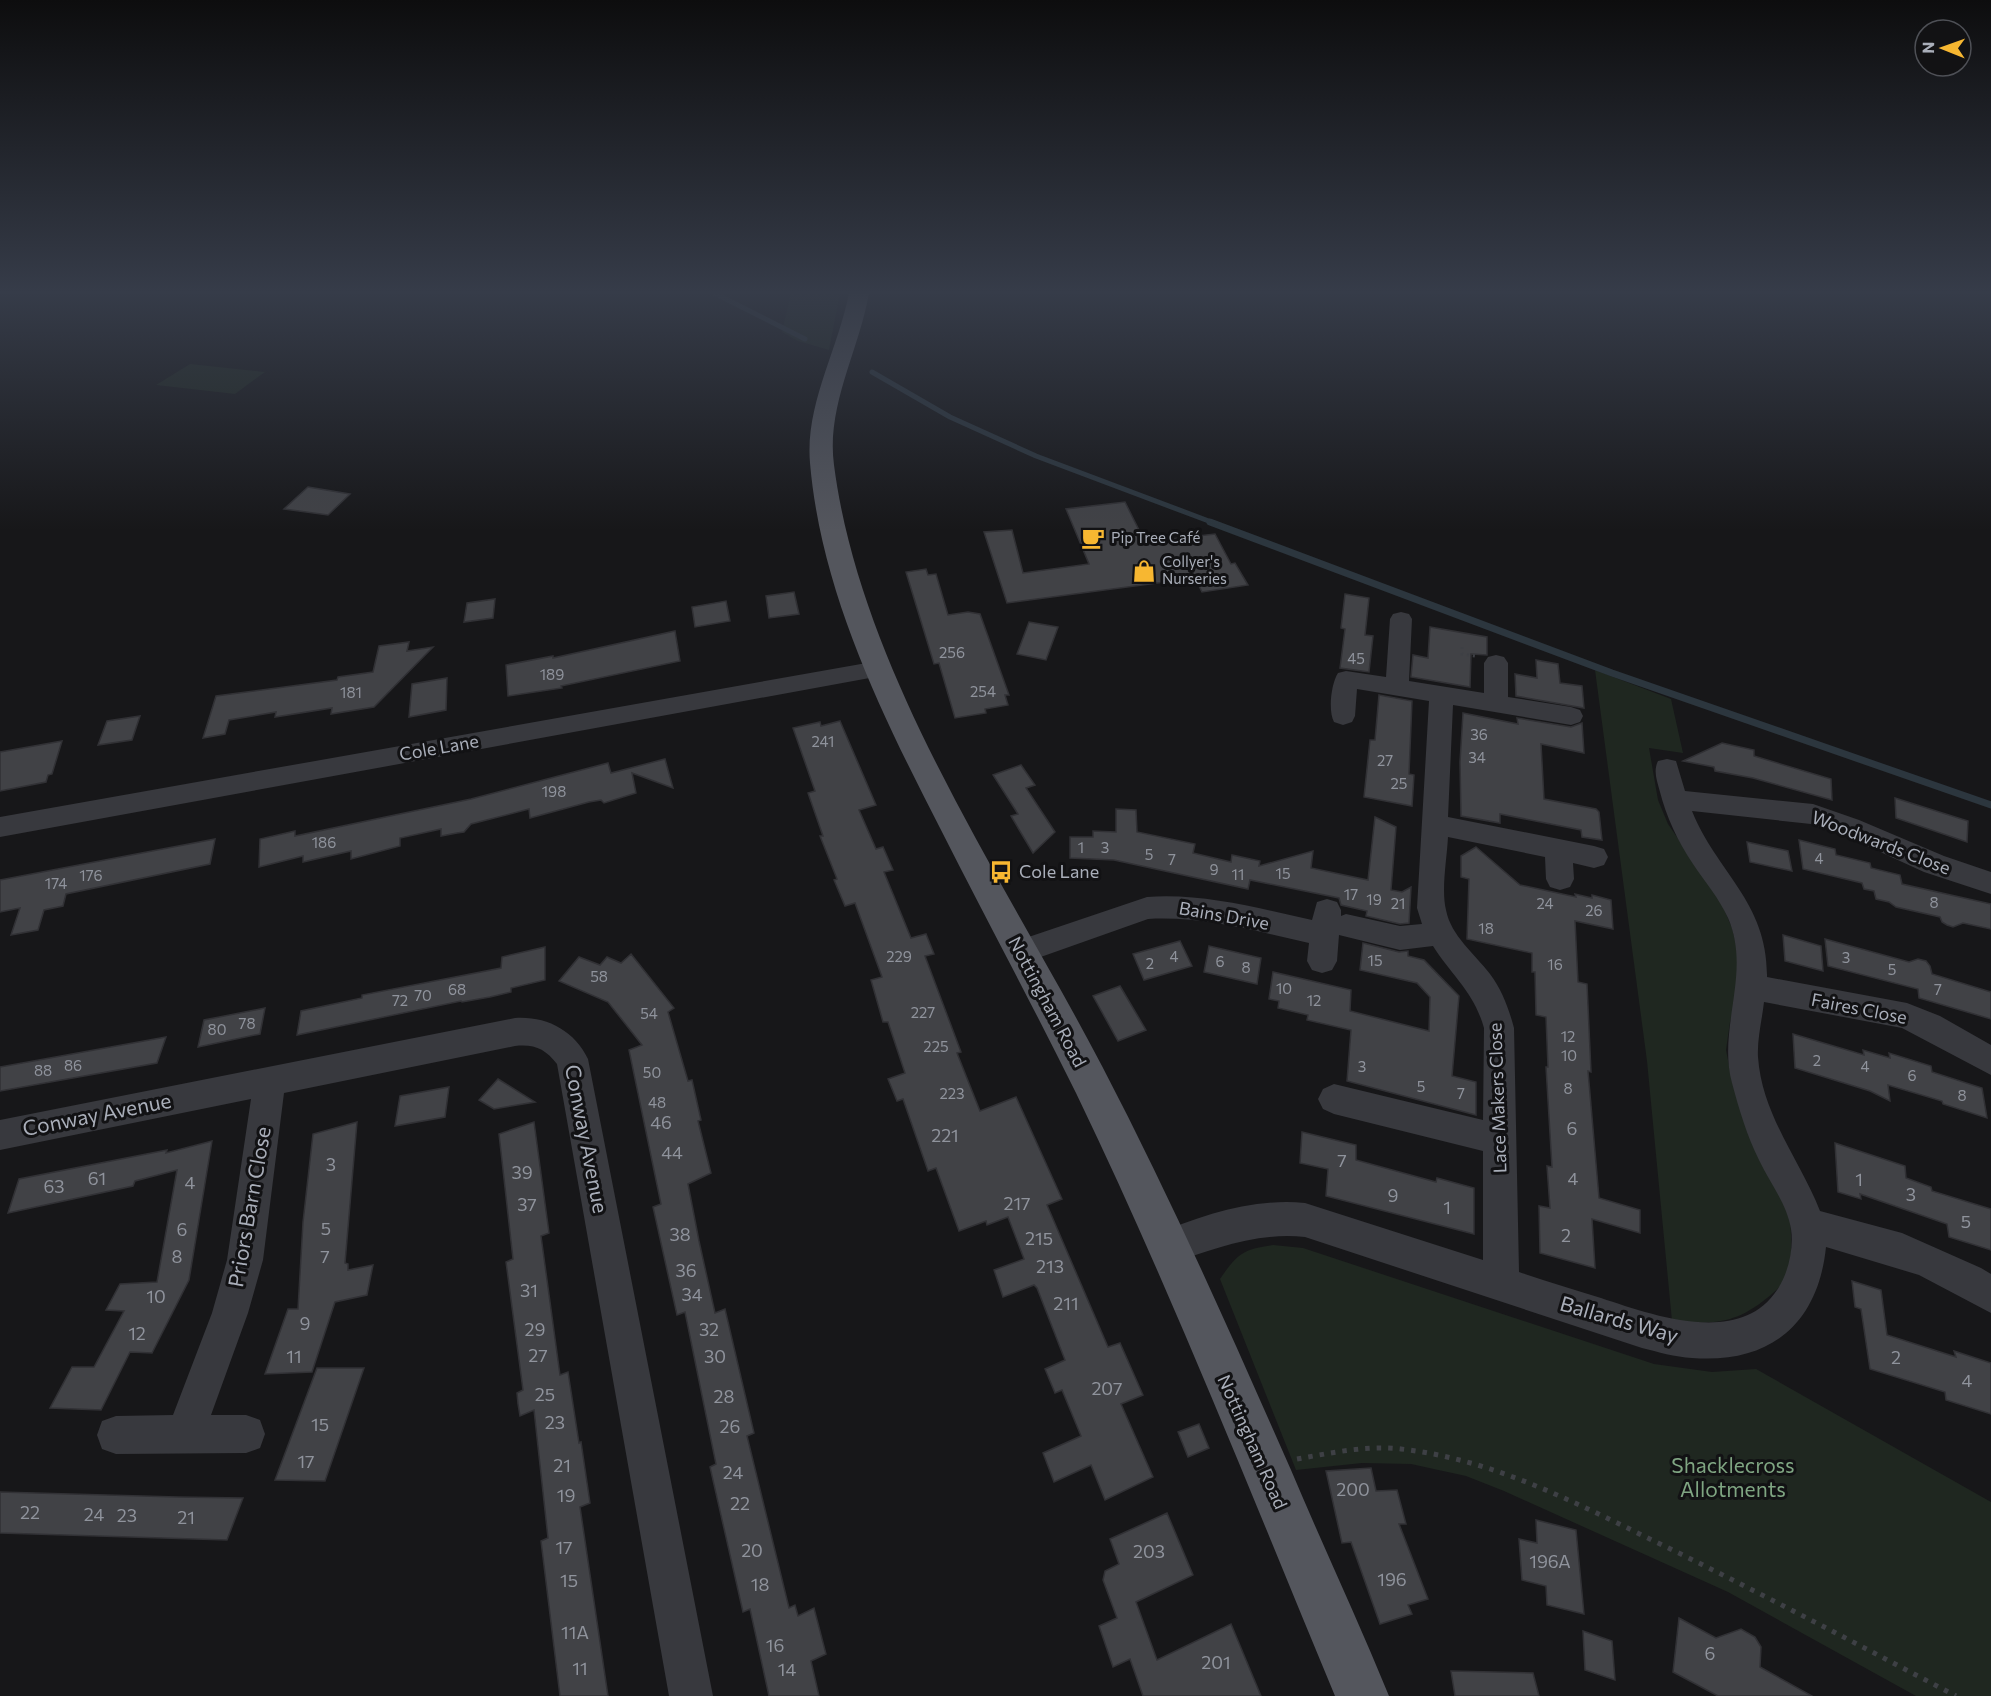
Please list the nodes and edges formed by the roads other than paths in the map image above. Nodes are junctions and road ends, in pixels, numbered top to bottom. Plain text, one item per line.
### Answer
1 (836, 372) edge
2 (1401, 619) dead end
3 (1496, 663) dead end
4 (878, 669) junction
5 (1391, 686) junction
6 (1441, 694) junction
7 (1499, 704) junction
8 (1343, 716) dead end
9 (1570, 716) dead end
10 (1670, 783) joint
11 (1434, 824) junction
12 (0, 826) edge
13 (1558, 849) junction
14 (1594, 857) dead end
15 (1982, 873) edge
16 (1560, 879) dead end
17 (1439, 934) junction
18 (1022, 952) junction
19 (1753, 987) junction
20 (1991, 1061) edge
21 (270, 1080) junction
22 (1334, 1099) dead end
23 (0, 1135) edge
24 (1500, 1140) junction
25 (1807, 1225) junction
26 (1167, 1246) junction
27 (1501, 1285) junction
28 (1991, 1295) edge
29 (185, 1434) junction
30 (246, 1434) dead end
31 (116, 1435) dead end
32 (691, 1696) edge
33 (1362, 1696) edge

1 - 4 main road, Nottingham Road
2 - 5 street
3 - 7 street
4 - 12 street, Cole Lane
4 - 18 main road, Nottingham Road
5 - 6 street
5 - 8 street
6 - 7 street
6 - 11 street, Lace Makers Close
7 - 9 street
10 - 15 street, Woodwards Close
10 - 19 street, Ballards Way
11 - 13 street
11 - 17 street, Lace Makers Close
13 - 14 street
13 - 16 street
17 - 18 street, Bains Drive
17 - 24 street, Lace Makers Close
18 - 26 main road, Nottingham Road
19 - 20 street, Faires Close
19 - 25 street, Ballards Way
21 - 23 street, Conway Avenue
21 - 29 street, Priors Barn Close
21 - 32 street, Conway Avenue
22 - 24 street
24 - 27 street, Lace Makers Close
25 - 27 street, Ballards Way
25 - 28 street
26 - 27 street, Ballards Way
26 - 33 main road, Nottingham Road
29 - 30 street
29 - 31 street

